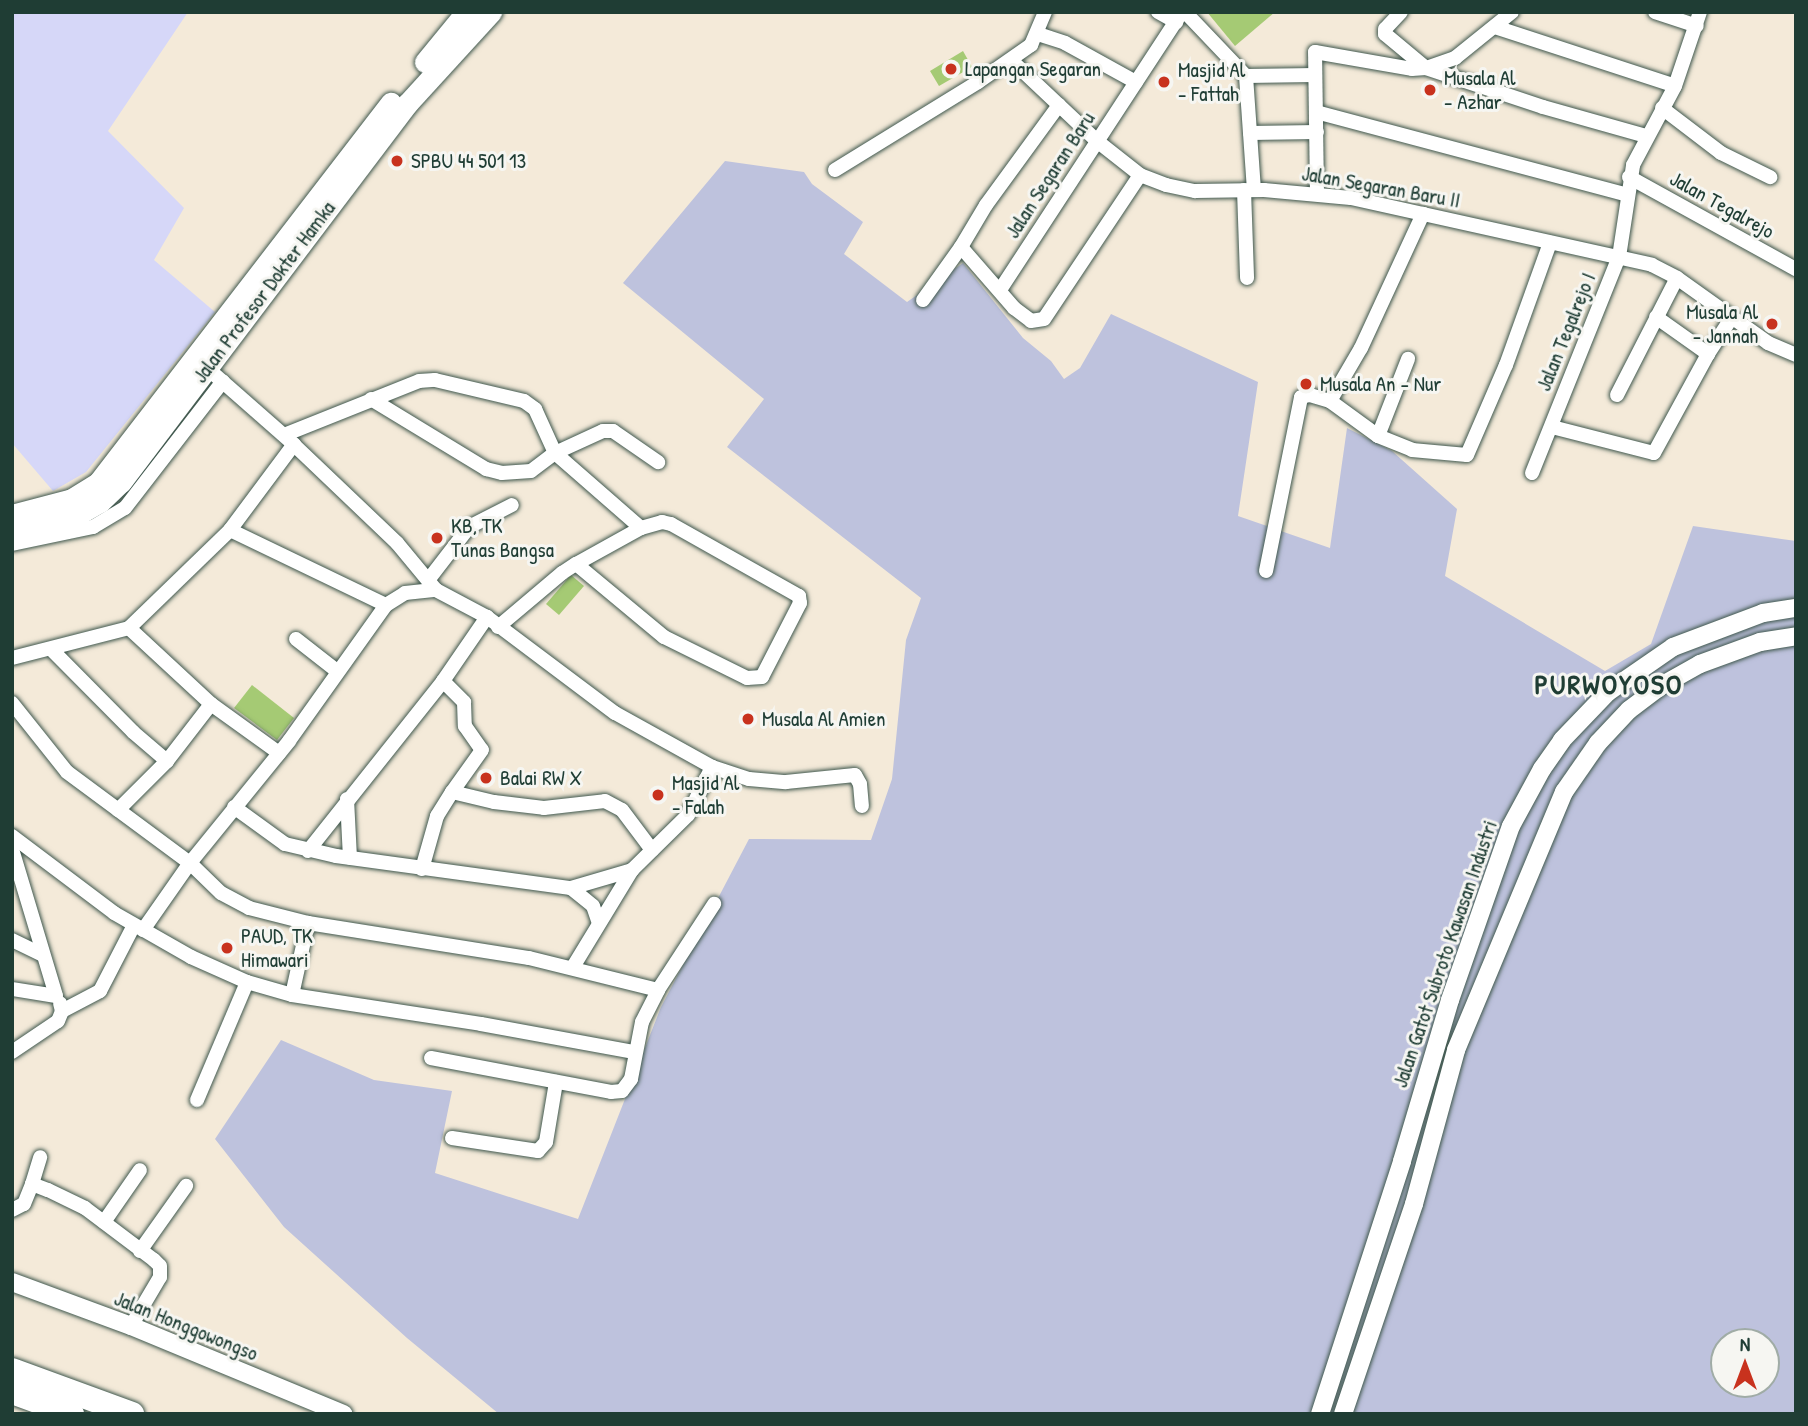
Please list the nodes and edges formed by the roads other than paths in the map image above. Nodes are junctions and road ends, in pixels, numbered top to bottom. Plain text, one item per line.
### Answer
1 (466, 12) edge
2 (491, 12) edge
3 (1045, 12) edge
4 (1158, 12) edge
5 (1401, 12) edge
6 (1512, 12) edge
7 (1656, 12) edge
8 (1181, 15) edge
9 (1698, 19) edge
10 (1495, 27) junction
11 (1038, 34) junction
12 (1010, 60) junction
13 (1426, 68) junction
14 (1315, 75) junction
15 (1246, 76) junction
16 (1136, 82) junction
17 (1675, 86) junction
18 (1059, 105) junction
19 (1662, 108) junction
20 (1316, 112) junction
21 (1317, 132) junction
22 (1250, 134) junction
23 (1646, 136) junction
24 (1097, 141) junction
25 (835, 170) dead end
26 (1140, 175) junction
27 (1629, 177) junction
28 (1770, 177) dead end
29 (1249, 190) junction
30 (1317, 193) junction
31 (1628, 195) junction
32 (1423, 214) junction
33 (1550, 243) junction
34 (961, 247) junction
35 (1619, 257) junction
36 (1796, 269) edge
37 (1247, 278) dead end
38 (1677, 278) junction
39 (1000, 290) junction
40 (923, 300) dead end
41 (1656, 317) junction
42 (1732, 317) junction
43 (1708, 354) junction
44 (1796, 355) edge
45 (1408, 359) dead end
46 (215, 375) junction
47 (1617, 395) dead end
48 (371, 399) junction
49 (1330, 401) junction
50 (1552, 427) junction
51 (1378, 436) junction
52 (289, 440) junction
53 (555, 453) junction
54 (658, 462) dead end
55 (1532, 473) dead end
56 (513, 505) dead end
57 (12, 515) edge
58 (641, 528) junction
59 (230, 530) junction
60 (12, 534) edge
61 (12, 544) edge
62 (576, 564) junction
63 (1266, 571) dead end
64 (432, 584) junction
65 (386, 605) junction
66 (1796, 608) edge
67 (493, 622) junction
68 (129, 628) junction
69 (1796, 636) edge
70 (296, 639) dead end
71 (51, 649) junction
72 (12, 658) edge
73 (337, 671) junction
74 (443, 681) junction
75 (12, 703) edge
76 (212, 704) junction
77 (279, 753) junction
78 (167, 761) junction
79 (712, 767) junction
80 (452, 792) junction
81 (347, 799) junction
82 (862, 806) dead end
83 (234, 807) junction
84 (118, 810) junction
85 (12, 836) edge
86 (12, 849) edge
87 (652, 850) junction
88 (308, 851) junction
89 (350, 858) junction
90 (190, 863) junction
91 (422, 869) junction
92 (632, 870) junction
93 (571, 888) junction
94 (714, 904) dead end
95 (309, 923) junction
96 (599, 923) junction
97 (138, 927) junction
98 (12, 940) edge
99 (41, 954) junction
100 (573, 967) junction
101 (247, 982) junction
102 (12, 989) edge
103 (657, 990) junction
104 (292, 995) junction
105 (56, 996) junction
106 (62, 1011) junction
107 (12, 1052) edge
108 (635, 1052) junction
109 (431, 1058) dead end
110 (556, 1083) junction
111 (197, 1100) dead end
112 (452, 1138) dead end
113 (40, 1157) dead end
114 (140, 1170) dead end
115 (32, 1184) junction
116 (186, 1186) dead end
117 (12, 1210) edge
118 (104, 1222) junction
119 (140, 1251) junction
120 (12, 1282) edge
121 (131, 1326) junction
122 (12, 1370) edge
123 (12, 1392) edge
124 (72, 1414) edge
125 (132, 1414) edge
126 (343, 1414) edge
127 (1320, 1414) edge
128 (1343, 1414) edge

1 - 57 main road, Jalan Profesor Dokter Hamka
2 - 46 main road, Jalan Profesor Dokter Hamka
3 - 11 street
4 - 8 street
5 - 13 street
6 - 10 street
7 - 9 street
8 - 15 street
8 - 16 street, Jalan Segaran Baru
9 - 17 street
10 - 13 street
10 - 17 street
11 - 12 street
11 - 16 street
12 - 18 street, Jalan Segaran Baru II
12 - 25 street
13 - 14 street
13 - 23 street
14 - 15 street
14 - 20 street
15 - 22 street
16 - 24 street, Jalan Segaran Baru
17 - 19 street
18 - 24 street, Jalan Segaran Baru II
18 - 34 street
19 - 23 street
19 - 28 street
20 - 21 street
20 - 31 street
21 - 22 street
21 - 30 street
22 - 29 street
23 - 27 street
24 - 26 street, Jalan Segaran Baru II
24 - 39 street, Jalan Segaran Baru
26 - 29 street, Jalan Segaran Baru II
26 - 39 street
27 - 31 street
27 - 36 street, Jalan Tegalrejo
29 - 30 street, Jalan Segaran Baru II
29 - 37 street
30 - 32 street, Jalan Segaran Baru II
31 - 35 street
32 - 33 street, Jalan Segaran Baru II
32 - 49 street
33 - 35 street, Jalan Segaran Baru II
33 - 51 street
34 - 39 street
34 - 40 street
35 - 38 street, Jalan Tegalrejo I
35 - 50 street, Jalan Tegalrejo I
38 - 41 street
38 - 42 street, Jalan Tegalrejo I
41 - 43 street
41 - 47 street
42 - 43 street
42 - 44 street, Jalan Tegalrejo I
43 - 50 street
45 - 51 street
46 - 52 street
46 - 60 main road, Jalan Profesor Dokter Hamka
46 - 61 street
48 - 52 street
48 - 53 street
48 - 53 street
49 - 51 street
49 - 63 street
50 - 55 street, Jalan Tegalrejo I
52 - 59 street
52 - 64 street
53 - 54 street
53 - 58 street
56 - 64 street
58 - 62 street
58 - 62 street
59 - 65 street
59 - 68 street
62 - 67 street
64 - 65 street
64 - 67 street
65 - 73 street
66 - 127 street, Jalan Gatot Subroto Kawasan Industri
67 - 74 street
67 - 79 street
68 - 71 street
68 - 76 street
69 - 128 street, Jalan Gatot Subroto Kawasan Industri
70 - 73 street
71 - 72 street
71 - 78 street
73 - 77 street
74 - 80 street
74 - 81 street
75 - 84 street
76 - 77 street
76 - 78 street
77 - 83 street
78 - 84 street
79 - 82 street
79 - 87 street
80 - 87 street
80 - 91 street
81 - 88 street
81 - 89 street
83 - 88 street
83 - 90 street
84 - 90 street
85 - 97 street
86 - 99 street
87 - 92 street
88 - 89 street
89 - 91 street
90 - 95 street
90 - 97 street
91 - 93 street
92 - 93 street
92 - 96 street
93 - 96 street
94 - 103 street
95 - 100 street
95 - 104 street
96 - 100 street
97 - 101 street
97 - 106 street
98 - 99 street
99 - 105 street
100 - 103 street
101 - 104 street
101 - 111 street
102 - 105 street
103 - 108 street
104 - 108 street
105 - 106 street
106 - 107 street
108 - 110 street
109 - 110 street
110 - 112 street
113 - 115 street
114 - 118 street
115 - 117 street
115 - 118 street
116 - 119 street
118 - 119 street
119 - 121 street
120 - 121 street, Jalan Honggowongso
121 - 126 street, Jalan Honggowongso
122 - 125 highway
123 - 124 highway

